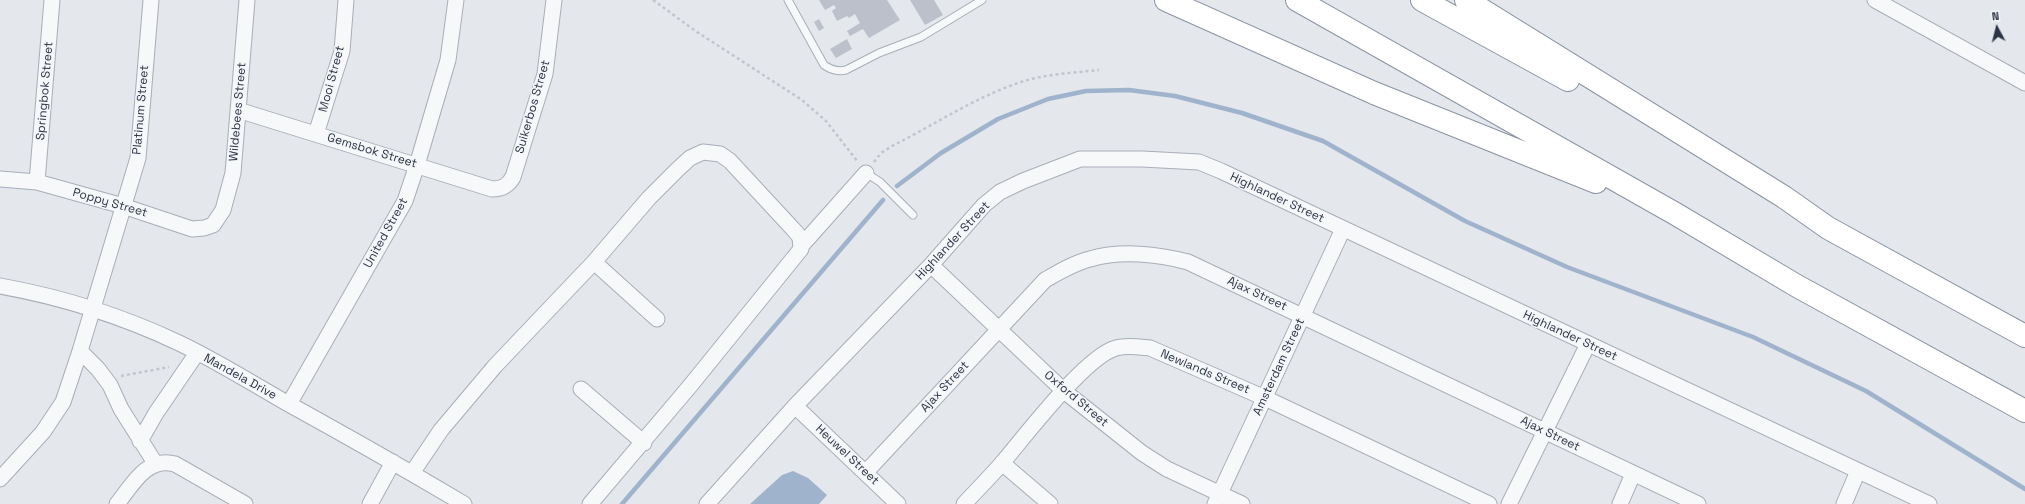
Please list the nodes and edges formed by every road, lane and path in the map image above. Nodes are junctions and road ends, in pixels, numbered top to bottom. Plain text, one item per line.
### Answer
1 (52, 0) edge
2 (151, 0) edge
3 (247, 0) edge
4 (346, 0) edge
5 (456, 0) edge
6 (554, 0) edge
7 (653, 0) edge
8 (788, 0) edge
9 (982, 0) edge
10 (1166, 0) edge
11 (1297, 0) edge
12 (1422, 0) edge
13 (1466, 0) edge
14 (1875, 0) edge
15 (1099, 70) dead end
16 (2025, 83) edge
17 (238, 110) junction
18 (316, 134) junction
19 (417, 165) junction
20 (866, 173) junction
21 (0, 179) edge
22 (37, 182) junction
23 (505, 186) joint
24 (1784, 197) junction
25 (123, 206) junction
26 (1674, 213) junction
27 (913, 215) dead end
28 (217, 221) joint
29 (1343, 229) junction
30 (802, 245) junction
31 (594, 262) junction
32 (931, 265) junction
33 (0, 286) edge
34 (92, 310) junction
35 (1303, 316) junction
36 (657, 320) dead end
37 (999, 329) junction
38 (2025, 336) edge
39 (1588, 344) junction
40 (80, 351) junction
41 (193, 358) junction
42 (110, 385) junction
43 (581, 389) dead end
44 (1064, 391) junction
45 (1265, 398) junction
46 (289, 404) junction
47 (795, 406) junction
48 (2025, 411) edge
49 (1545, 431) junction
50 (140, 441) junction
51 (644, 443) junction
52 (393, 462) junction
53 (155, 463) junction
54 (1002, 463) junction
55 (1858, 471) junction
56 (866, 472) junction
57 (412, 473) junction
58 (1633, 474) junction
59 (0, 479) edge
60 (1217, 499) edge
61 (117, 504) edge
62 (243, 504) edge
63 (370, 504) edge
64 (464, 504) edge
65 (590, 504) edge
66 (707, 504) edge
67 (898, 504) edge
68 (964, 504) edge
69 (1050, 504) edge
70 (1242, 504) edge
71 (1489, 504) edge
72 (1509, 504) edge
73 (1620, 504) edge
74 (1698, 504) edge
75 (1844, 504) edge
76 (1929, 504) edge

1 - 22 street, Springbok Street
2 - 25 street, Platinum Street
3 - 17 street, Wildebees Street
4 - 18 street, Mooi Street
5 - 19 street, United Street
6 - 23 street, Suikerbos Street
7 - 20 path
8 - 9 lane
10 - 26 highway
11 - 26 highway
12 - 24 highway
13 - 24 highway
14 - 16 street
15 - 20 path
17 - 18 street, Gemsbok Street
17 - 28 street, Wildebees Street
18 - 19 street, Gemsbok Street
19 - 23 street, Gemsbok Street
19 - 46 street, United Street
20 - 27 lane
20 - 30 street
21 - 22 street, Poppy Street
22 - 25 street, Poppy Street
24 - 38 highway
25 - 28 street, Poppy Street
25 - 34 street, Platinum Street
26 - 48 highway
29 - 32 street, Highlander Street
29 - 35 street, Amsterdam Street
29 - 39 street, Highlander Street
30 - 31 street
30 - 51 street
31 - 36 street
31 - 57 street
32 - 37 street, Oxford Street
32 - 47 street, Highlander Street
33 - 34 street, Mandela Drive
34 - 40 street, Platinum Street
34 - 41 street, Mandela Drive
35 - 37 street, Ajax Street
35 - 45 street, Amsterdam Street
35 - 49 street, Ajax Street
37 - 44 street, Oxford Street
37 - 56 street, Ajax Street
39 - 49 street
39 - 55 street, Highlander Street
40 - 42 street
40 - 59 street, Platinum Street
41 - 42 path
41 - 46 street, Mandela Drive
41 - 50 street
42 - 50 street
43 - 51 street
44 - 45 street, Newlands Street
44 - 54 street, Newlands Street
44 - 60 street, Oxford Street
45 - 60 street, Amsterdam Street
45 - 71 street, Newlands Street
46 - 52 street, Mandela Drive
47 - 56 street, Heuwel Street
47 - 66 street, Highlander Street
49 - 58 street, Ajax Street
49 - 72 street
50 - 53 street
51 - 65 street
52 - 57 street, Mandela Drive
52 - 63 street
53 - 61 street
53 - 62 street
54 - 68 street, Newlands Street
54 - 69 street
55 - 75 street
55 - 76 street, Highlander Street
56 - 67 street, Heuwel Street
57 - 64 street, Mandela Drive
58 - 73 street
58 - 74 street, Ajax Street
60 - 70 street, Oxford Street

